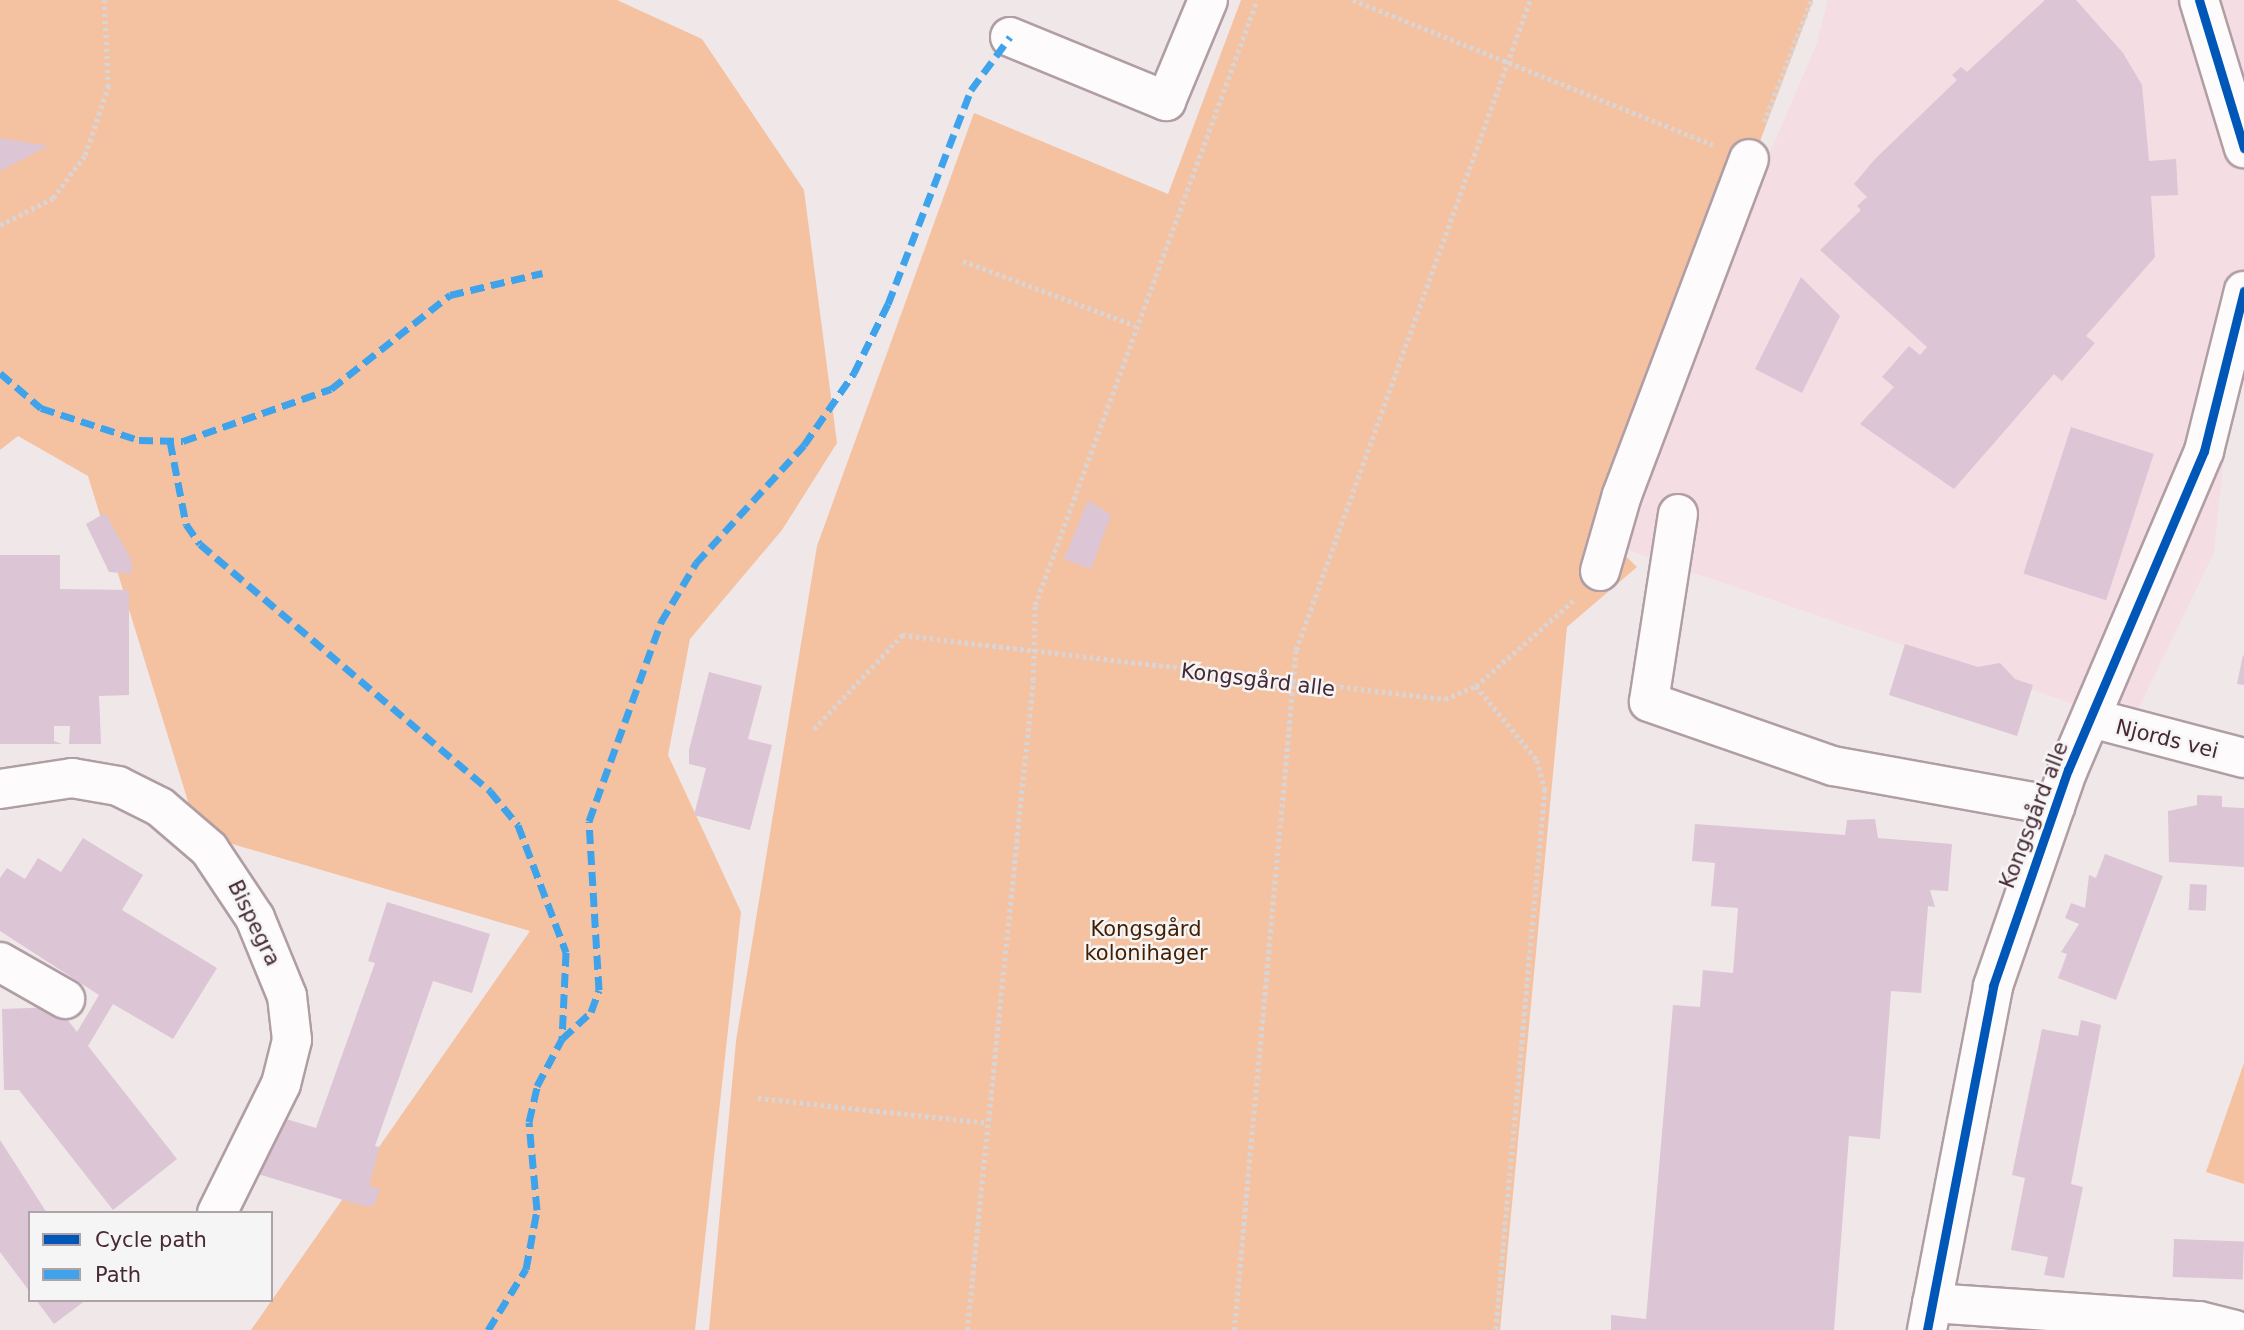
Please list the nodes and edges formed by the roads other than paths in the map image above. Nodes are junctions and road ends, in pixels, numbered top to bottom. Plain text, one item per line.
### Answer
1 (1208, 0) edge
2 (2199, 0) edge
3 (1010, 37) dead end
4 (2244, 148) edge
5 (1749, 159) road end
6 (2244, 291) edge
7 (1678, 514) dead end
8 (1600, 571) road end
9 (2091, 718) junction
10 (2244, 758) edge
11 (0, 789) edge
12 (2055, 806) junction
13 (0, 962) edge
14 (65, 999) dead end
15 (218, 1211) edge
16 (1930, 1317) edge
17 (2235, 1330) edge

1 - 3 street
2 - 4 street
5 - 8 street
6 - 9 street, Kongsgård alle
7 - 12 street, Kongsgård alle
9 - 10 street, Njords vei
9 - 12 street, Kongsgård alle
11 - 15 street, Bispegra
12 - 16 street, Kongsgård alle
13 - 14 street
16 - 17 street

